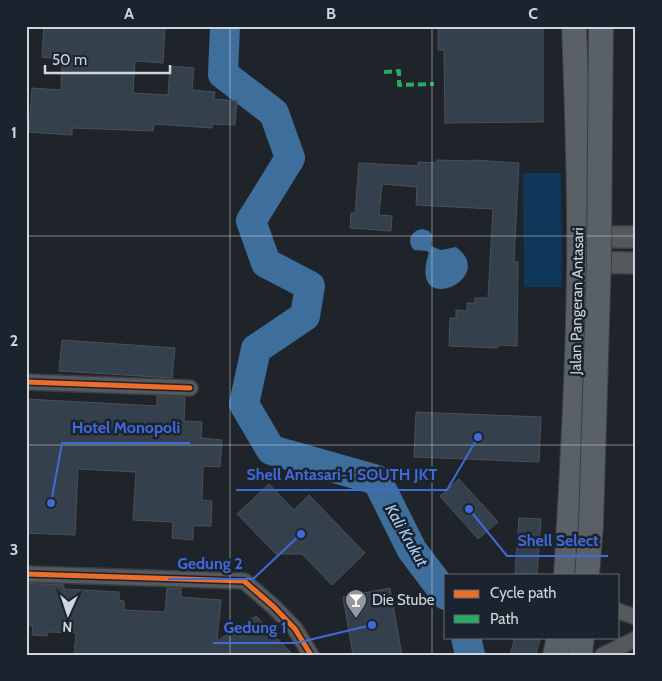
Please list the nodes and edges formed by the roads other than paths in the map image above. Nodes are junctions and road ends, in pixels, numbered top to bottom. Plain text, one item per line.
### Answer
1 (574, 26) edge
2 (586, 26) edge
3 (601, 26) edge
4 (606, 26) edge
5 (579, 236) junction
6 (606, 236) junction
7 (636, 237) edge
8 (579, 262) junction
9 (607, 263) junction
10 (636, 263) edge
11 (26, 382) edge
12 (190, 388) dead end
13 (26, 574) edge
14 (566, 574) edge
15 (577, 574) edge
16 (587, 574) edge
17 (597, 574) edge
18 (620, 612) edge
19 (636, 617) edge
20 (559, 638) edge
21 (571, 638) edge
22 (582, 638) edge
23 (592, 638) edge
24 (636, 639) edge
25 (311, 655) edge
26 (555, 655) edge
27 (568, 655) edge
28 (580, 655) edge
29 (590, 655) edge
30 (603, 655) edge

1 - 5 main road, Jalan Pangeran Antasari
2 - 15 main road
3 - 16 main road, bridge
4 - 6 main road, Jalan Pangeran Antasari
5 - 6 street
5 - 8 main road, Jalan Pangeran Antasari
6 - 7 street
6 - 9 main road, Jalan Pangeran Antasari
8 - 9 street
8 - 14 main road, Jalan Pangeran Antasari
9 - 10 street
9 - 17 main road, Jalan Pangeran Antasari
11 - 12 street
13 - 25 street
18 - 19 street
20 - 26 main road
21 - 27 main road
22 - 28 main road
23 - 29 main road
24 - 30 street

